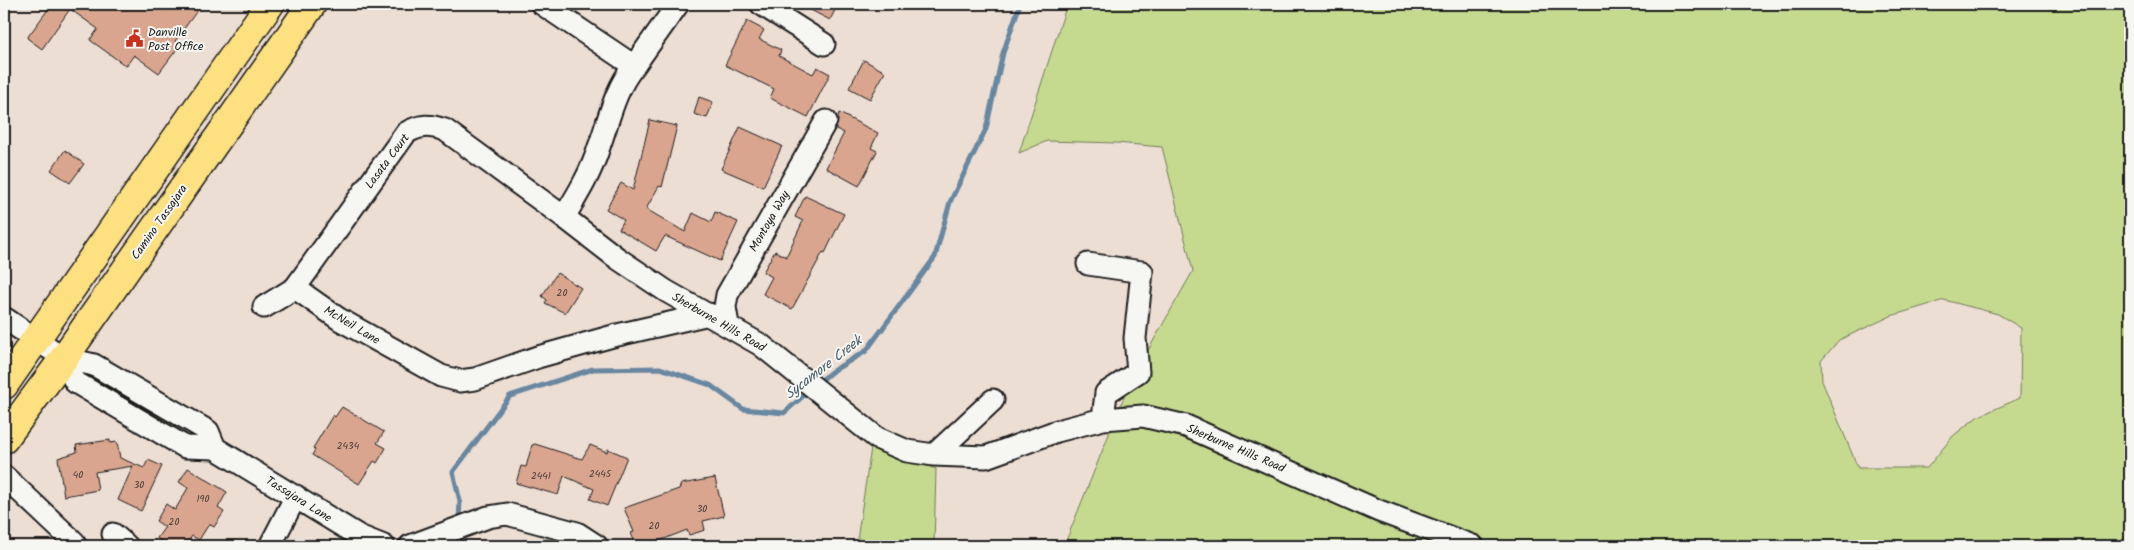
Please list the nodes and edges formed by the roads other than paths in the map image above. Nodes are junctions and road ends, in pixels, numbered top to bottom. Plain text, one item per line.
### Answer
1 (270, 4) edge
2 (312, 4) edge
3 (542, 4) edge
4 (678, 4) edge
5 (761, 4) edge
6 (824, 44) dead end
7 (634, 66) junction
8 (826, 121) dead end
9 (564, 216) junction
10 (1088, 264) dead end
11 (296, 288) junction
12 (264, 307) dead end
13 (709, 314) junction
14 (4, 318) edge
15 (728, 324) junction
16 (35, 340) junction
17 (64, 358) junction
18 (4, 385) edge
19 (993, 400) dead end
20 (1103, 419) junction
21 (4, 438) edge
22 (934, 455) junction
23 (4, 476) edge
24 (296, 496) junction
25 (414, 545) edge
26 (74, 546) edge
27 (270, 546) edge
28 (384, 546) edge
29 (597, 546) edge
30 (1474, 546) edge

1 - 16 main road
2 - 17 main road, Camino Tassajara
3 - 7 street
4 - 7 street
5 - 6 street
7 - 9 street
8 - 15 street, Montoya Way
9 - 11 street, Lasata Court
9 - 13 street, Sherburne Hills Road
10 - 20 street
11 - 12 street, Lasata Court
11 - 13 street, McNeil Lane
13 - 15 street, Sherburne Hills Road
14 - 16 street, Tassajara Lane
15 - 22 street, Sherburne Hills Road
16 - 17 street, Tassajara Lane
16 - 18 main road
17 - 21 main road, Camino Tassajara
17 - 24 street, Tassajara Lane
19 - 22 street
20 - 22 street, Sherburne Hills Road
20 - 30 street, Sherburne Hills Road
23 - 26 street
24 - 27 street
24 - 28 street, Tassajara Lane
25 - 29 street

